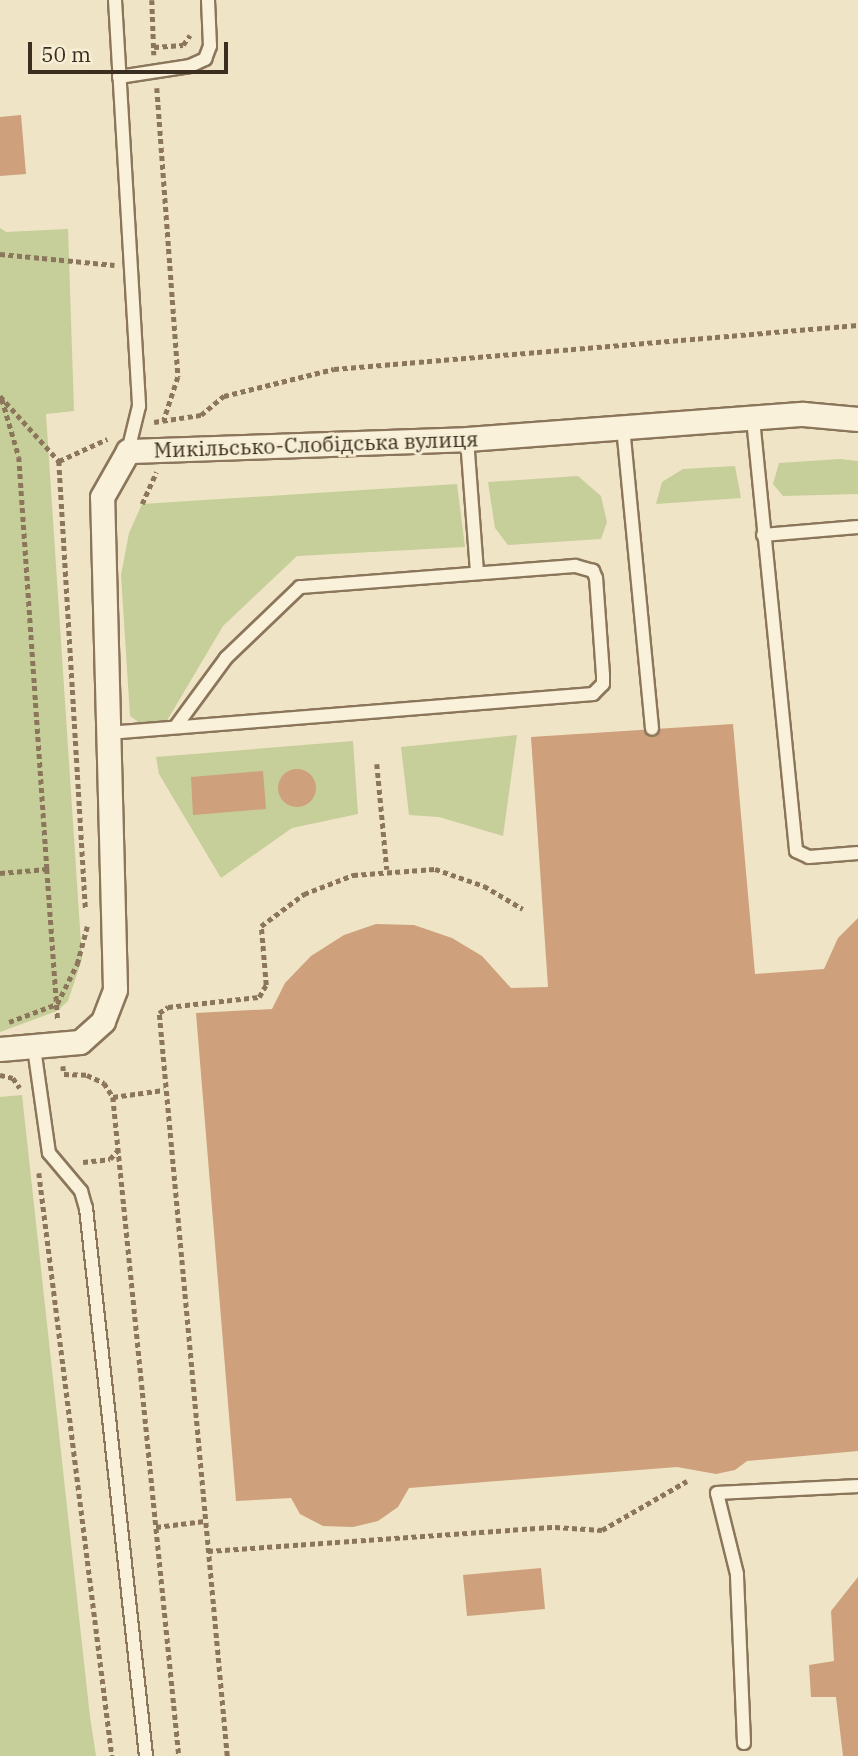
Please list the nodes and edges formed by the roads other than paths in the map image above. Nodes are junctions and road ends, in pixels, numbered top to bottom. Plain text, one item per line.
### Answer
1 (115, 0) edge
2 (208, 0) edge
3 (119, 77) junction
4 (753, 419) junction
5 (858, 419) edge
6 (623, 427) junction
7 (467, 439) junction
8 (128, 451) junction
9 (858, 527) edge
10 (763, 535) junction
11 (477, 573) junction
12 (176, 726) junction
13 (652, 729) dead end
14 (108, 733) junction
15 (858, 853) edge
16 (34, 1048) junction
17 (0, 1049) edge
18 (858, 1486) edge
19 (744, 1743) dead end
20 (146, 1756) edge

1 - 3 lane
2 - 3 lane
3 - 8 lane
4 - 5 street, Микільсько-Слобідська вулиця
4 - 6 street, Микільсько-Слобідська вулиця
4 - 10 lane
6 - 7 street, Микільсько-Слобідська вулиця
6 - 13 lane
7 - 8 street, Микільсько-Слобідська вулиця
7 - 11 lane
8 - 14 street, Микільсько-Слобідська вулиця
9 - 10 lane
10 - 15 lane
11 - 12 lane
11 - 12 lane
12 - 14 lane
14 - 16 street, Микільсько-Слобідська вулиця
16 - 17 street, Микільсько-Слобідська вулиця
16 - 20 lane
18 - 19 lane

